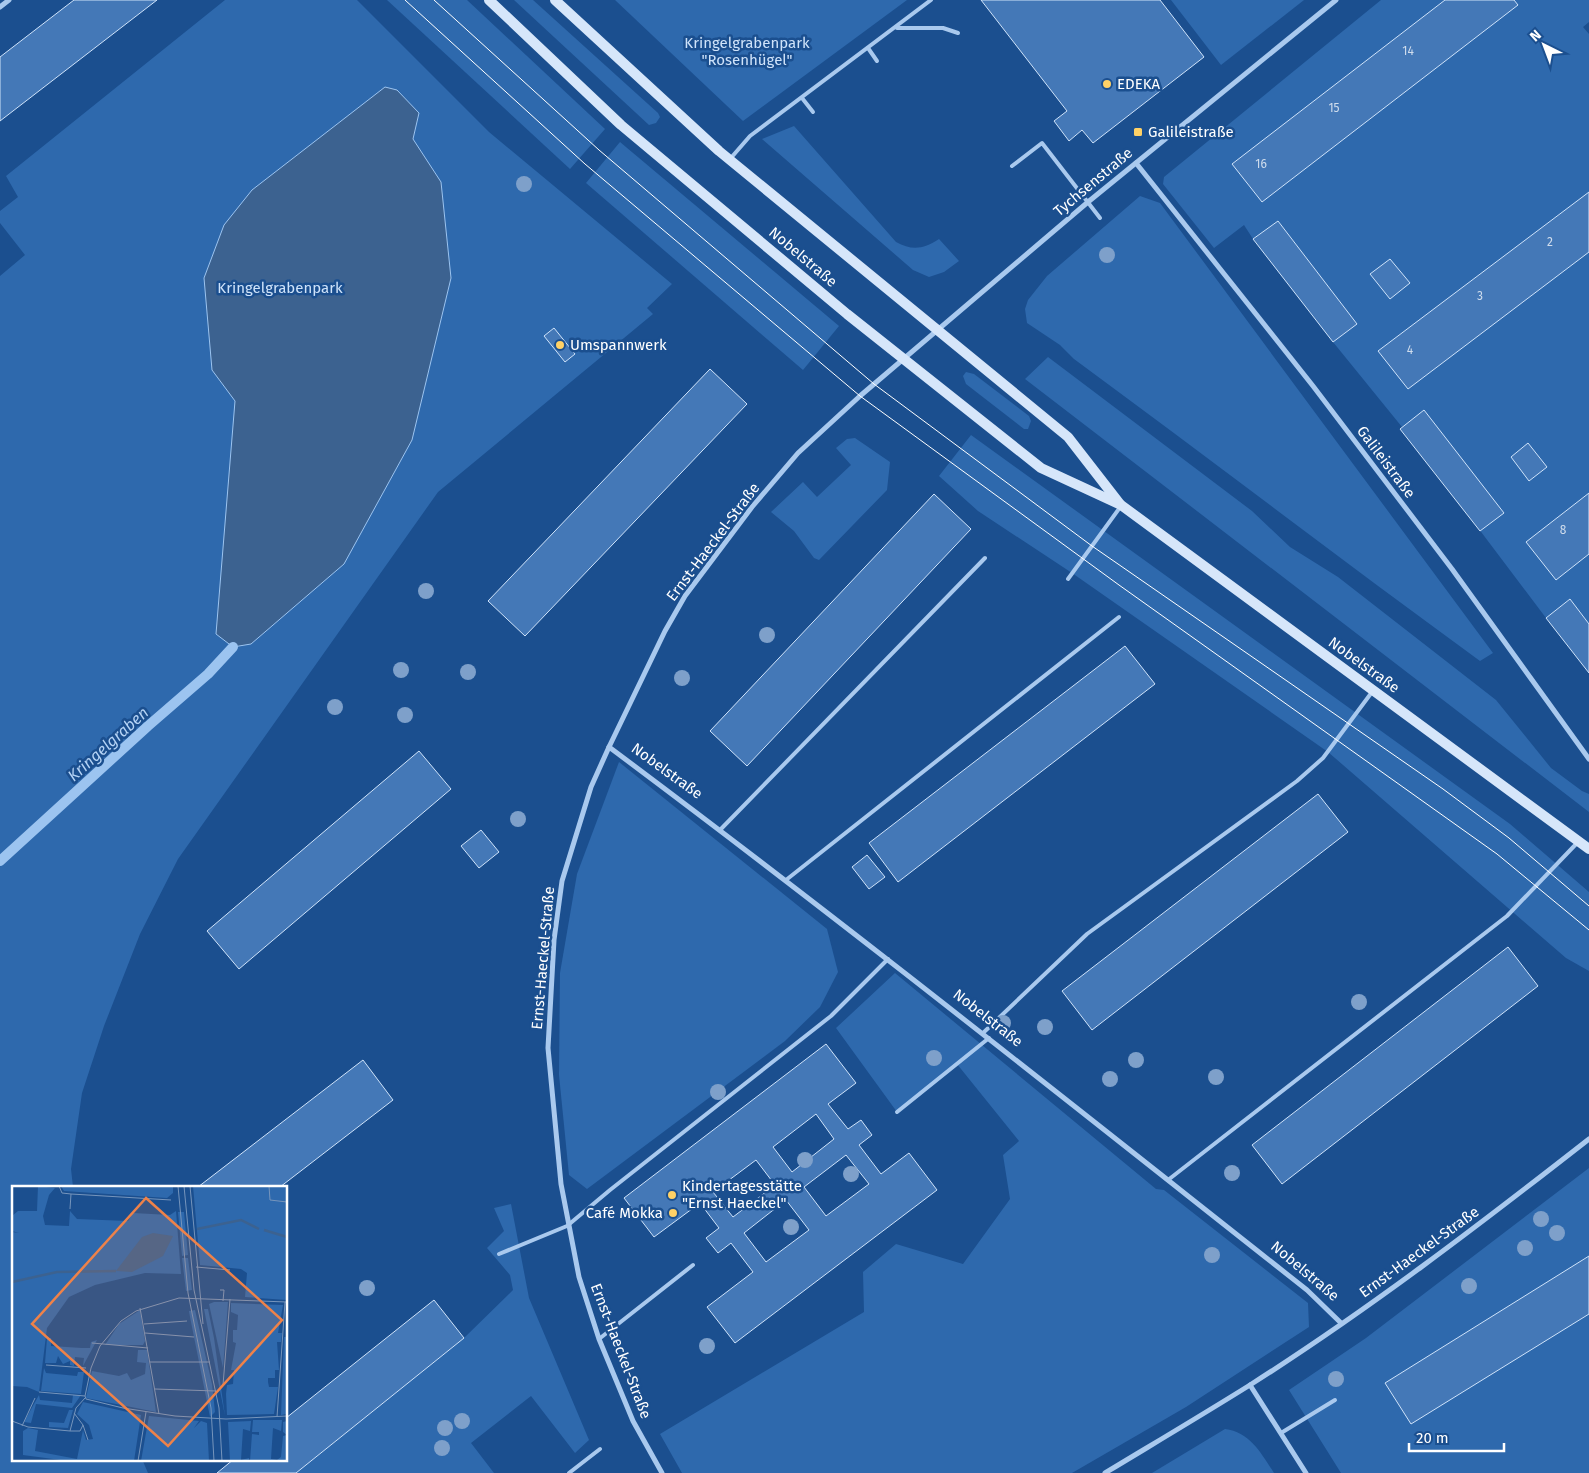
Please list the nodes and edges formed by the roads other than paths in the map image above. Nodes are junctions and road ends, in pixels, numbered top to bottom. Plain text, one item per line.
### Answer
1 (9, 0) edge
2 (489, 0) edge
3 (555, 0) edge
4 (931, 0) edge
5 (1336, 0) edge
6 (0, 7) edge
7 (896, 28) junction
8 (958, 33) dead end
9 (868, 48) junction
10 (877, 61) dead end
11 (802, 98) junction
12 (813, 112) dead end
13 (730, 159) junction
14 (1136, 163) junction
15 (1012, 166) dead end
16 (1088, 202) junction
17 (1100, 218) dead end
18 (938, 330) junction
19 (904, 359) junction
20 (1121, 505) junction
21 (985, 558) dead end
22 (1068, 579) dead end
23 (1119, 617) dead end
24 (1373, 691) junction
25 (609, 747) junction
26 (1589, 759) edge
27 (720, 830) junction
28 (1579, 841) junction
29 (1589, 849) edge
30 (786, 880) junction
31 (888, 959) junction
32 (983, 1033) junction
33 (989, 1038) junction
34 (897, 1112) dead end
35 (1589, 1139) edge
36 (1168, 1180) junction
37 (567, 1226) junction
38 (499, 1254) dead end
39 (693, 1265) dead end
40 (1341, 1323) junction
41 (599, 1339) junction
42 (1250, 1385) junction
43 (1335, 1400) dead end
44 (1281, 1434) junction
45 (600, 1449) dead end
46 (569, 1473) edge
47 (662, 1473) edge
48 (1105, 1473) edge
49 (1306, 1473) edge

1 - 6 street
2 - 19 main road, Nobelstraße
3 - 13 main road, Nobelstraße
4 - 7 lane
5 - 14 street, Tychsenstraße
7 - 8 lane
7 - 9 lane
9 - 10 lane
9 - 11 lane
11 - 12 lane
11 - 13 lane
13 - 18 main road, Nobelstraße
14 - 16 street, Tychsenstraße
14 - 26 street, Galileistraße
15 - 16 lane
16 - 17 lane
16 - 18 street, Tychsenstraße
18 - 19 street, Tychsenstraße
18 - 20 main road, Nobelstraße
19 - 20 main road, Nobelstraße
19 - 25 street, Ernst-Haeckel-Straße
20 - 22 lane
20 - 24 main road, Nobelstraße
21 - 27 lane
23 - 30 lane
24 - 28 main road, Nobelstraße
24 - 32 lane
25 - 27 street, Nobelstraße
25 - 37 street, Ernst-Haeckel-Straße
27 - 30 street, Nobelstraße
28 - 29 main road, Nobelstraße
28 - 36 lane
30 - 31 street, Nobelstraße
31 - 32 street, Nobelstraße
31 - 37 lane
32 - 33 street, Nobelstraße
33 - 34 lane
33 - 36 street, Nobelstraße
35 - 40 street, Ernst-Haeckel-Straße
36 - 40 street, Nobelstraße
37 - 38 lane
37 - 41 street, Ernst-Haeckel-Straße
39 - 41 lane
40 - 42 street, Ernst-Haeckel-Straße
41 - 47 street, Ernst-Haeckel-Straße
42 - 44 street
42 - 48 street, Ernst-Haeckel-Straße
43 - 44 lane
44 - 49 street
45 - 46 lane

